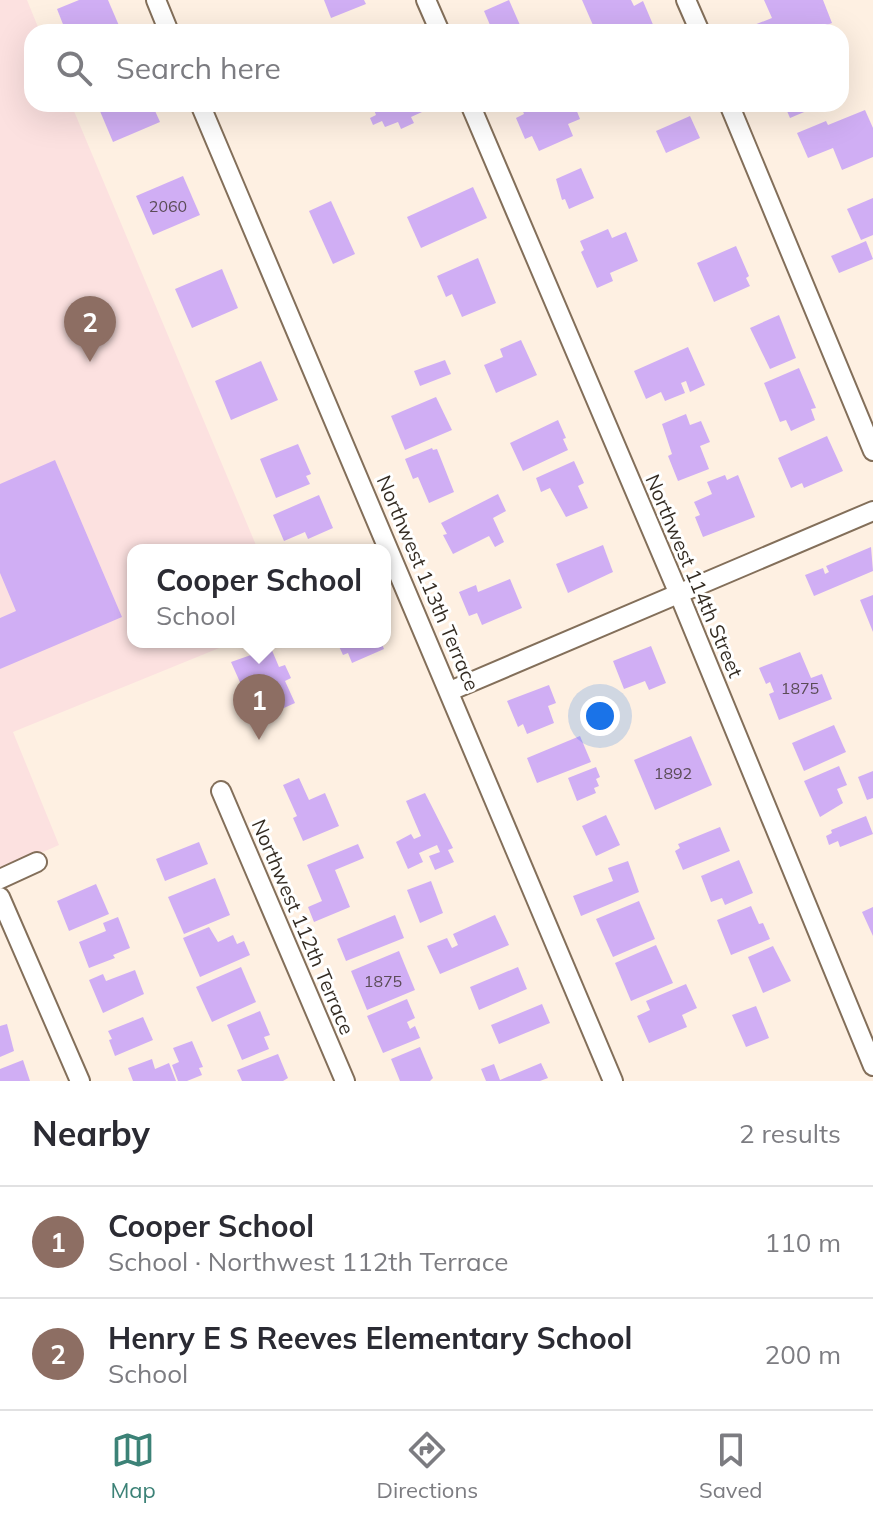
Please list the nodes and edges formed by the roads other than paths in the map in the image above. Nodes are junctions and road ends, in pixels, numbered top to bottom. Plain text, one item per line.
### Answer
1 (156, 0) edge
2 (426, 0) edge
3 (686, 0) edge
4 (166, 24) edge
5 (436, 24) edge
6 (696, 24) edge
7 (203, 112) edge
8 (473, 112) edge
9 (732, 112) edge
10 (873, 451) edge
11 (873, 511) edge
12 (387, 544) edge
13 (391, 552) edge
14 (678, 592) junction
15 (450, 691) junction
16 (221, 791) dead end
17 (37, 862) dead end
18 (0, 879) edge
19 (0, 897) edge
20 (873, 1066) edge
21 (80, 1081) edge
22 (345, 1081) edge
23 (613, 1081) edge

1 - 4 street
2 - 5 street
3 - 6 street
7 - 12 street, Northwest 113th Terrace
8 - 14 street, Northwest 114th Street
9 - 10 street
11 - 14 street
13 - 15 street, Northwest 113th Terrace
14 - 15 street
14 - 20 street, Northwest 114th Street
15 - 23 street, Northwest 113th Terrace
16 - 22 street, Northwest 112th Terrace
17 - 18 street
19 - 21 street

